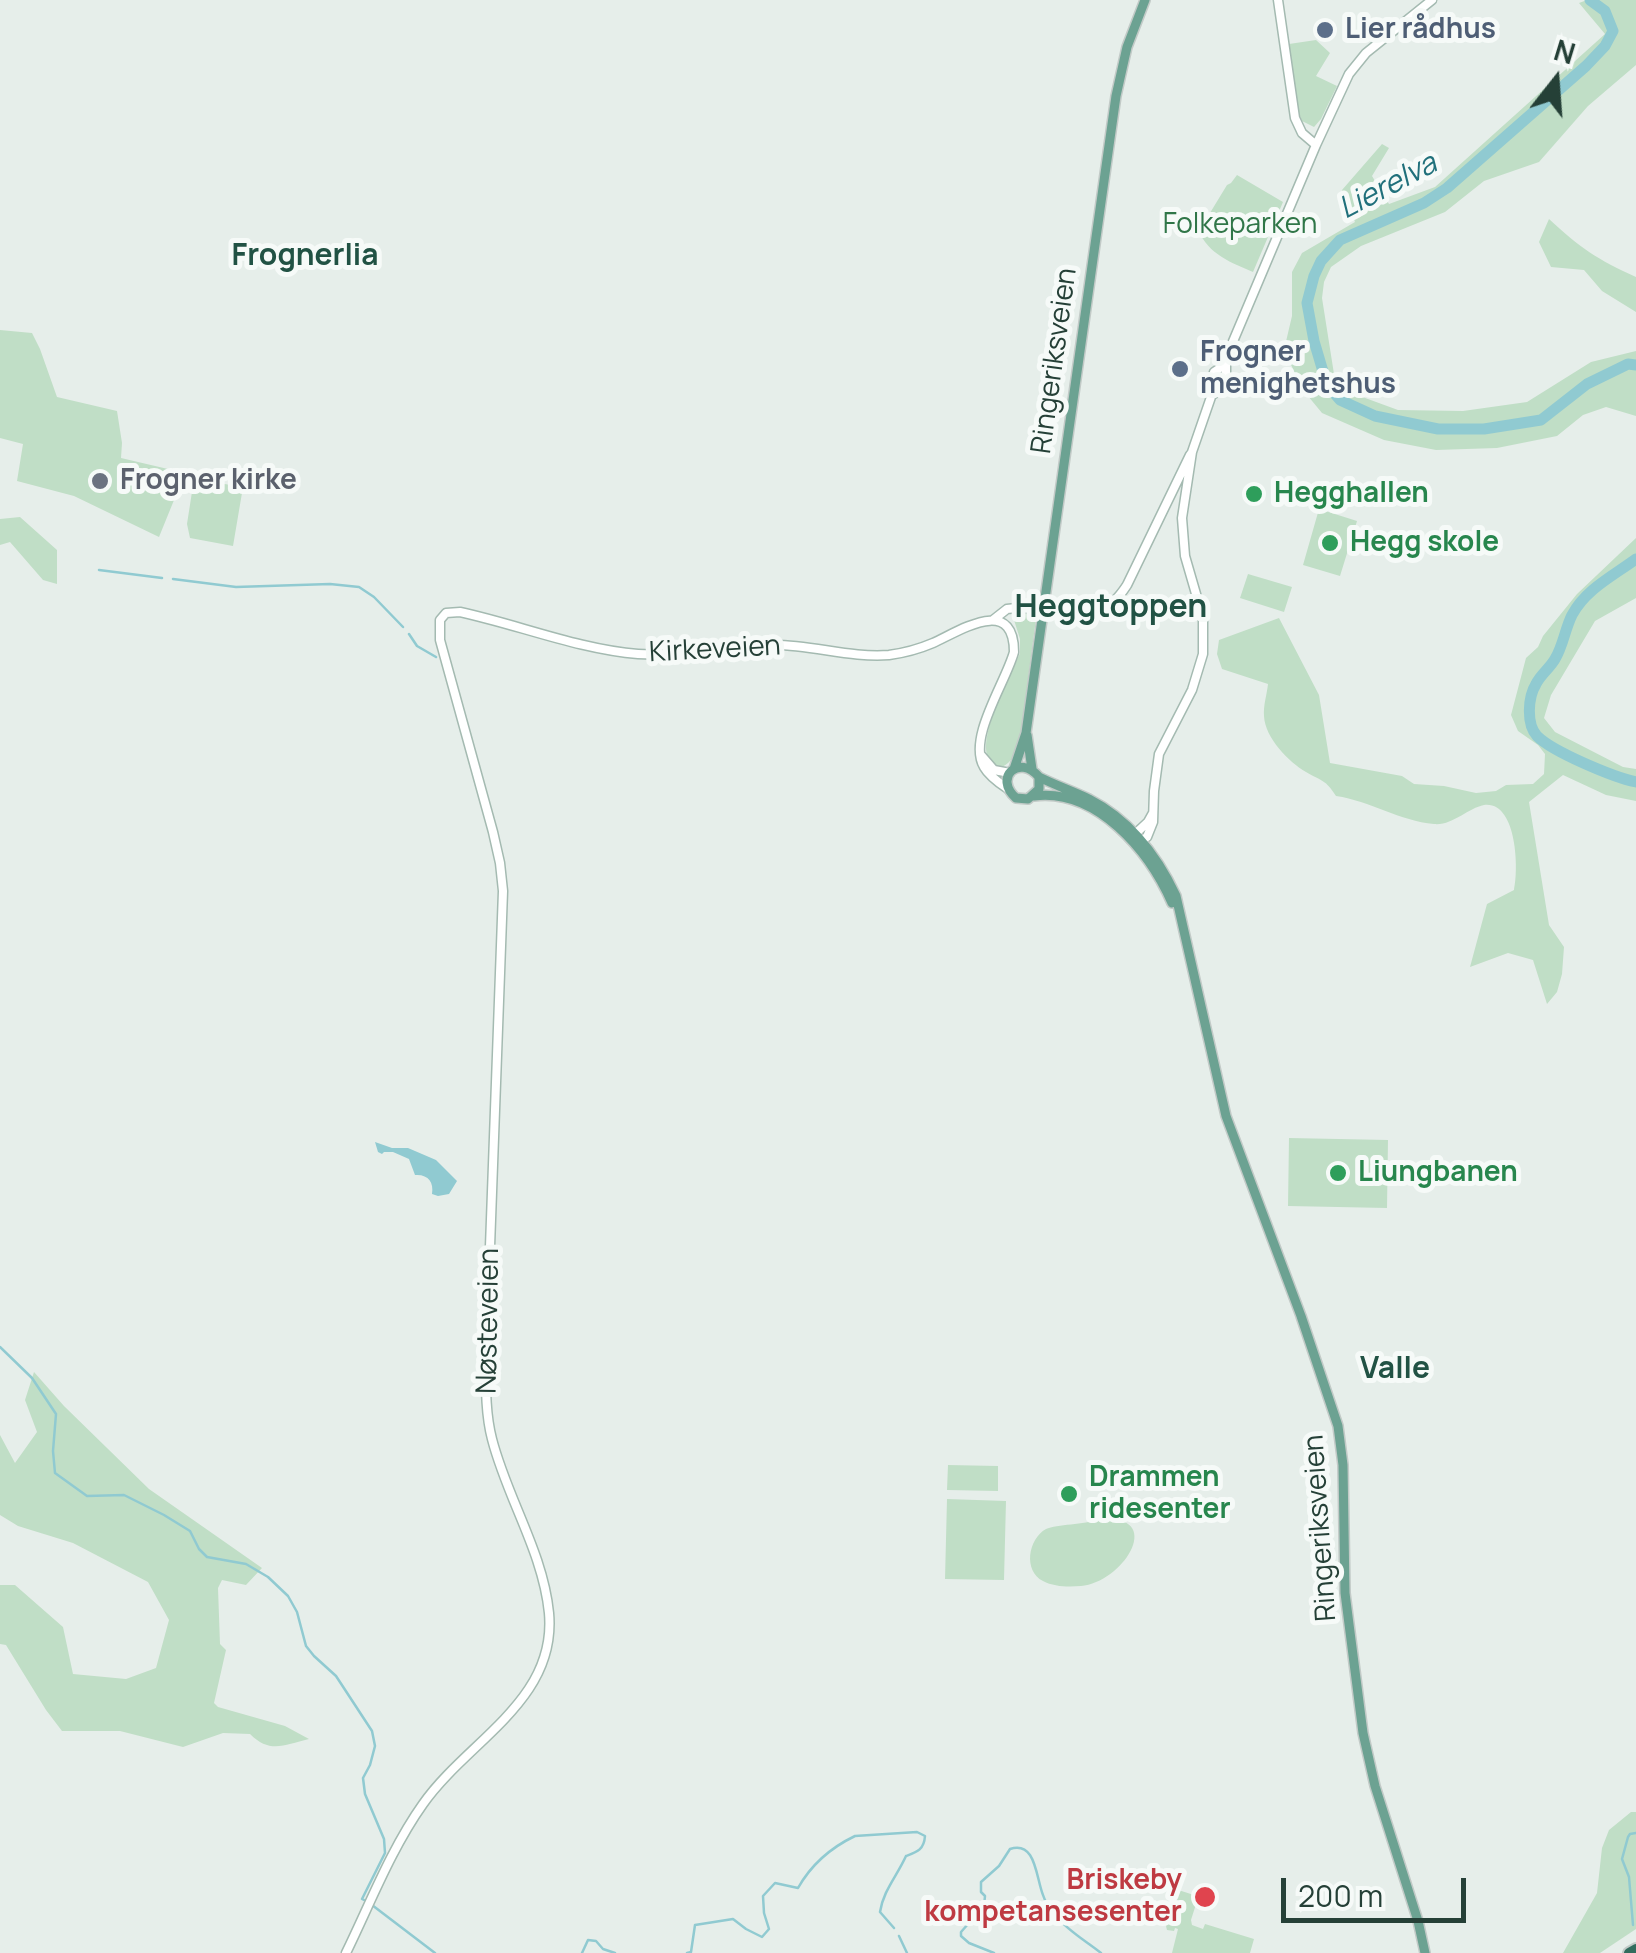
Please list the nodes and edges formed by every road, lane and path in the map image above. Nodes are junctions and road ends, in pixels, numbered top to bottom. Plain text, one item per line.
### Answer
1 (1144, 0) edge
2 (1278, 0) edge
3 (1432, 0) edge
4 (1318, 140) junction
5 (1192, 452) junction
6 (1016, 608) junction
7 (993, 620) junction
8 (440, 622) joint
9 (1005, 626) junction
10 (1026, 733) junction
11 (981, 755) junction
12 (1012, 771) junction
13 (1035, 773) junction
14 (1008, 789) junction
15 (1034, 796) junction
16 (1137, 838) junction
17 (1636, 1949) edge
18 (346, 1953) edge
19 (1422, 1953) edge
20 (1629, 1953) edge

1 - 10 main road, Ringeriksveien
2 - 4 main road
3 - 4 main road
4 - 5 main road
5 - 6 main road, bridge
5 - 16 main road
6 - 7 main road, Kirkeveien
6 - 9 main road
7 - 8 main road, Kirkeveien
7 - 9 main road
8 - 18 main road, Nøsteveien
9 - 11 main road
10 - 12 main road, Ringeriksveien
10 - 13 main road, Ringeriksveien
11 - 12 main road
11 - 14 main road
12 - 13 main road
12 - 14 main road
13 - 15 main road
13 - 16 main road, Ringeriksveien
14 - 15 main road
15 - 16 main road, Ringeriksveien
16 - 19 main road, Ringeriksveien
17 - 20 highway

